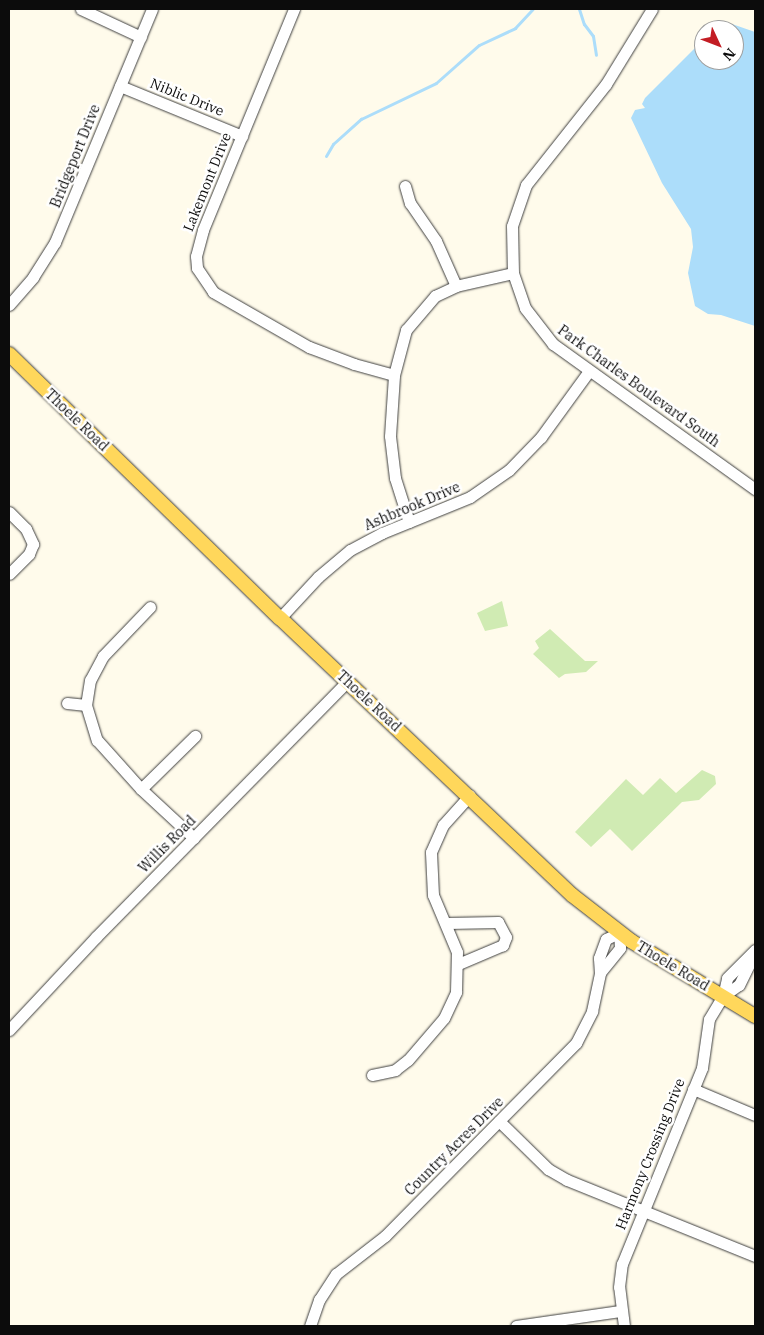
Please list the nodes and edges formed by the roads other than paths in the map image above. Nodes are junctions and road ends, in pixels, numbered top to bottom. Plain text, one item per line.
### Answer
1 (81, 9) edge
2 (152, 9) edge
3 (294, 9) edge
4 (652, 9) edge
5 (141, 37) junction
6 (120, 86) junction
7 (242, 136) junction
8 (405, 186) dead end
9 (513, 273) junction
10 (456, 286) junction
11 (9, 305) edge
12 (9, 354) edge
13 (589, 371) junction
14 (394, 374) junction
15 (755, 489) edge
16 (9, 512) edge
17 (409, 522) junction
18 (9, 574) edge
19 (150, 607) dead end
20 (280, 618) junction
21 (348, 681) junction
22 (67, 703) dead end
23 (86, 705) junction
24 (195, 736) dead end
25 (141, 789) junction
26 (470, 795) junction
27 (194, 838) junction
28 (448, 924) junction
29 (619, 933) junction
30 (755, 951) edge
31 (458, 964) junction
32 (723, 996) junction
33 (755, 1016) edge
34 (9, 1030) edge
35 (372, 1075) dead end
36 (693, 1089) junction
37 (755, 1115) edge
38 (499, 1121) junction
39 (643, 1211) junction
40 (755, 1256) edge
41 (620, 1311) junction
42 (310, 1326) edge
43 (516, 1326) edge
44 (624, 1326) edge

1 - 5 street
2 - 5 street, Bridgeport Drive
3 - 7 street, Lakemont Drive
4 - 9 street, Park Charles Boulevard South
5 - 6 street, Bridgeport Drive
6 - 7 street, Niblic Drive
6 - 11 street, Bridgeport Drive
7 - 14 street, Lakemont Drive
8 - 10 street
9 - 10 street
9 - 13 street, Park Charles Boulevard South
10 - 14 street
12 - 20 main road, Thoele Road
13 - 15 street, Park Charles Boulevard South
13 - 17 street, Ashbrook Drive
14 - 17 street
16 - 18 street
17 - 20 street, Ashbrook Drive
19 - 23 street
20 - 21 main road, Thoele Road
21 - 26 main road, Thoele Road
21 - 27 street, Willis Road
22 - 23 street
23 - 25 street
24 - 25 street
25 - 27 street
26 - 28 street
26 - 29 main road, Thoele Road
27 - 34 street, Willis Road
28 - 31 street
28 - 31 street
29 - 32 main road, Thoele Road
29 - 38 street, Country Acres Drive
30 - 32 street, Harmony Crossing Drive
31 - 35 street
32 - 33 main road, Thoele Road
32 - 36 street, Harmony Crossing Drive
36 - 37 street
36 - 39 street, Harmony Crossing Drive
38 - 39 street
38 - 42 street, Country Acres Drive
39 - 40 street
39 - 41 street, Harmony Crossing Drive
41 - 43 street
41 - 44 street, Harmony Crossing Drive

